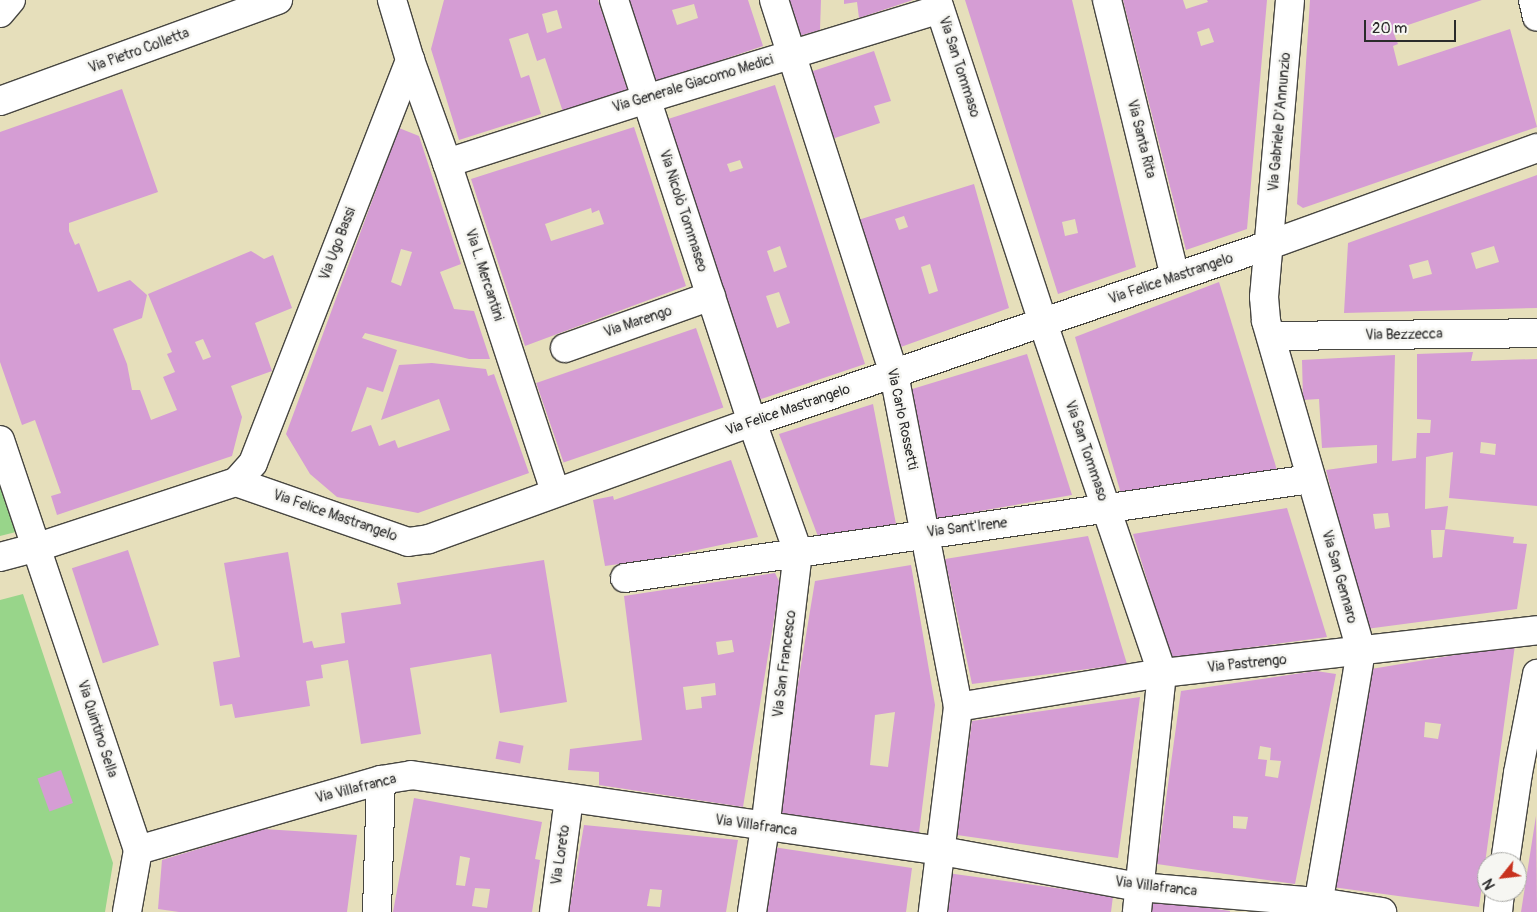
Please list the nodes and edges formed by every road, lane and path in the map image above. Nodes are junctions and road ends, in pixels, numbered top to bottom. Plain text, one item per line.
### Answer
1 (12, 0) edge
2 (278, 0) edge
3 (392, 0) edge
4 (614, 0) edge
5 (774, 0) edge
6 (1107, 0) edge
7 (1290, 0) edge
8 (1532, 0) edge
9 (939, 4) edge
10 (0, 13) edge
11 (1537, 17) edge
12 (791, 54) junction
13 (410, 60) junction
14 (646, 99) junction
15 (0, 101) edge
16 (1537, 148) edge
17 (447, 163) junction
18 (1269, 245) junction
19 (1175, 277) junction
20 (711, 296) junction
21 (1043, 322) junction
22 (1537, 333) edge
23 (1271, 336) junction
24 (565, 348) dead end
25 (894, 374) junction
26 (752, 422) junction
27 (0, 440) edge
28 (1310, 479) junction
29 (236, 482) junction
30 (555, 492) junction
31 (1106, 510) junction
32 (926, 533) junction
33 (38, 547) junction
34 (798, 552) junction
35 (0, 558) edge
36 (625, 578) dead end
37 (1537, 630) edge
38 (1361, 651) junction
39 (1162, 673) junction
40 (1537, 674) edge
41 (958, 706) junction
42 (1527, 774) edge
43 (381, 780) junction
44 (569, 798) junction
45 (766, 827) junction
46 (138, 850) junction
47 (942, 851) junction
48 (1508, 852) edge
49 (1138, 899) edge
50 (1318, 907) edge
51 (127, 912) edge
52 (377, 912) edge
53 (554, 912) edge
54 (752, 912) edge
55 (933, 912) edge
56 (1382, 912) edge

1 - 10 street
2 - 15 street, Via Pietro Colletta
3 - 13 street
4 - 14 street, Via Nicolò Tommaseo
5 - 12 street, Via Carlo Rossetti
6 - 19 street, Via Santa Rita
7 - 18 street, Via Gabriele D'Annunzio
8 - 11 street
9 - 12 street, Via Generale Giacomo Medici
9 - 21 street, Via San Tommaso
12 - 14 street, Via Generale Giacomo Medici
12 - 25 street, Via Carlo Rossetti
13 - 17 street, Via L. Mercantini
13 - 29 street, Via Ugo Bassi
14 - 17 street, Via Generale Giacomo Medici
14 - 20 street, Via Nicolò Tommaseo
16 - 18 street, Via Felice Mastrangelo
17 - 30 street, Via L. Mercantini
18 - 19 street, Via Felice Mastrangelo
18 - 23 street, Via San Gennaro
19 - 21 street, Via Felice Mastrangelo
20 - 24 street, Via Marengo
20 - 26 street, Via Nicolò Tommaseo
21 - 25 street, Via Felice Mastrangelo
21 - 31 street, Via San Tommaso
22 - 23 street, Via Bezzecca
23 - 28 street, Via San Gennaro
25 - 26 street, Via Felice Mastrangelo
25 - 32 street, Via Carlo Rossetti
26 - 30 street, Via Felice Mastrangelo
26 - 34 street, Via San Francesco
27 - 33 street, Via Quintino Sella
28 - 31 street, Via Sant'Irene
28 - 38 street, Via San Gennaro
29 - 30 street, Via Felice Mastrangelo
29 - 33 street
31 - 32 street, Via Sant'Irene
31 - 39 street, Via San Tommaso
32 - 34 street, Via Sant'Irene
32 - 41 street, Via Carlo Rossetti
33 - 35 street
33 - 46 street, Via Quintino Sella
34 - 36 street, Via Sant'Irene
34 - 45 street, Via San Francesco
37 - 38 street, Via Pastrengo
38 - 39 street, Via Pastrengo
38 - 50 street, Via San Gennaro
39 - 41 street, Via Pastrengo
39 - 49 street, Via San Tommaso
40 - 42 street
41 - 47 street, Via Carlo Rossetti
42 - 48 street
43 - 44 street, Via Villafranca
43 - 46 street, Via Villafranca
43 - 52 street
44 - 45 street, Via Villafranca
44 - 53 street, Via Loreto
45 - 47 street, Via Villafranca
45 - 54 street, Via San Francesco
46 - 51 street, Via Quintino Sella
47 - 49 street, Via Villafranca
47 - 55 street, Via Carlo Rossetti
49 - 50 street, Via Villafranca
50 - 56 street, Via Villafranca

